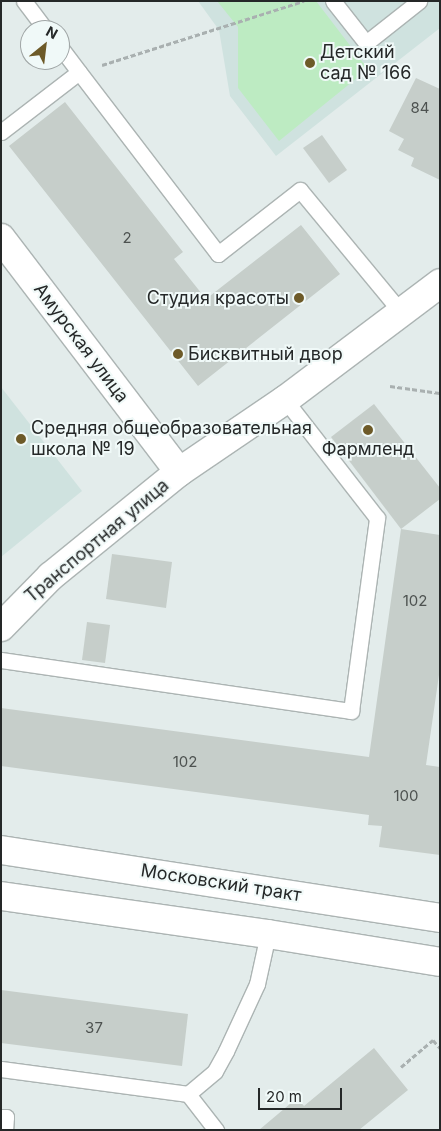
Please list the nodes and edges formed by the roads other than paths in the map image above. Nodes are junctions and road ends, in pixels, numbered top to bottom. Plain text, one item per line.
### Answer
1 (24, 1) edge
2 (333, 1) edge
3 (419, 1) edge
4 (38, 20) edge
5 (70, 60) edge
6 (79, 72) junction
7 (1, 132) edge
8 (1, 238) edge
9 (440, 283) edge
10 (401, 312) junction
11 (285, 400) junction
12 (179, 472) junction
13 (1, 627) edge
14 (1, 660) edge
15 (1, 850) edge
16 (1, 896) edge
17 (440, 918) edge
18 (268, 934) junction
19 (440, 962) edge
20 (1, 1069) edge
21 (188, 1094) junction
22 (1, 1117) edge
23 (5, 1130) edge
24 (216, 1130) edge

1 - 4 lane
2 - 3 lane
5 - 6 lane
6 - 7 lane
6 - 10 lane
8 - 12 main road, Амурская улица
9 - 10 main road, Транспортная улица
10 - 11 main road, Транспортная улица
11 - 12 main road, Транспортная улица
11 - 14 lane
12 - 13 main road, Транспортная улица
15 - 17 main road, Московский тракт
16 - 18 main road
18 - 19 main road
18 - 21 lane
20 - 21 lane
21 - 24 lane
22 - 23 lane

